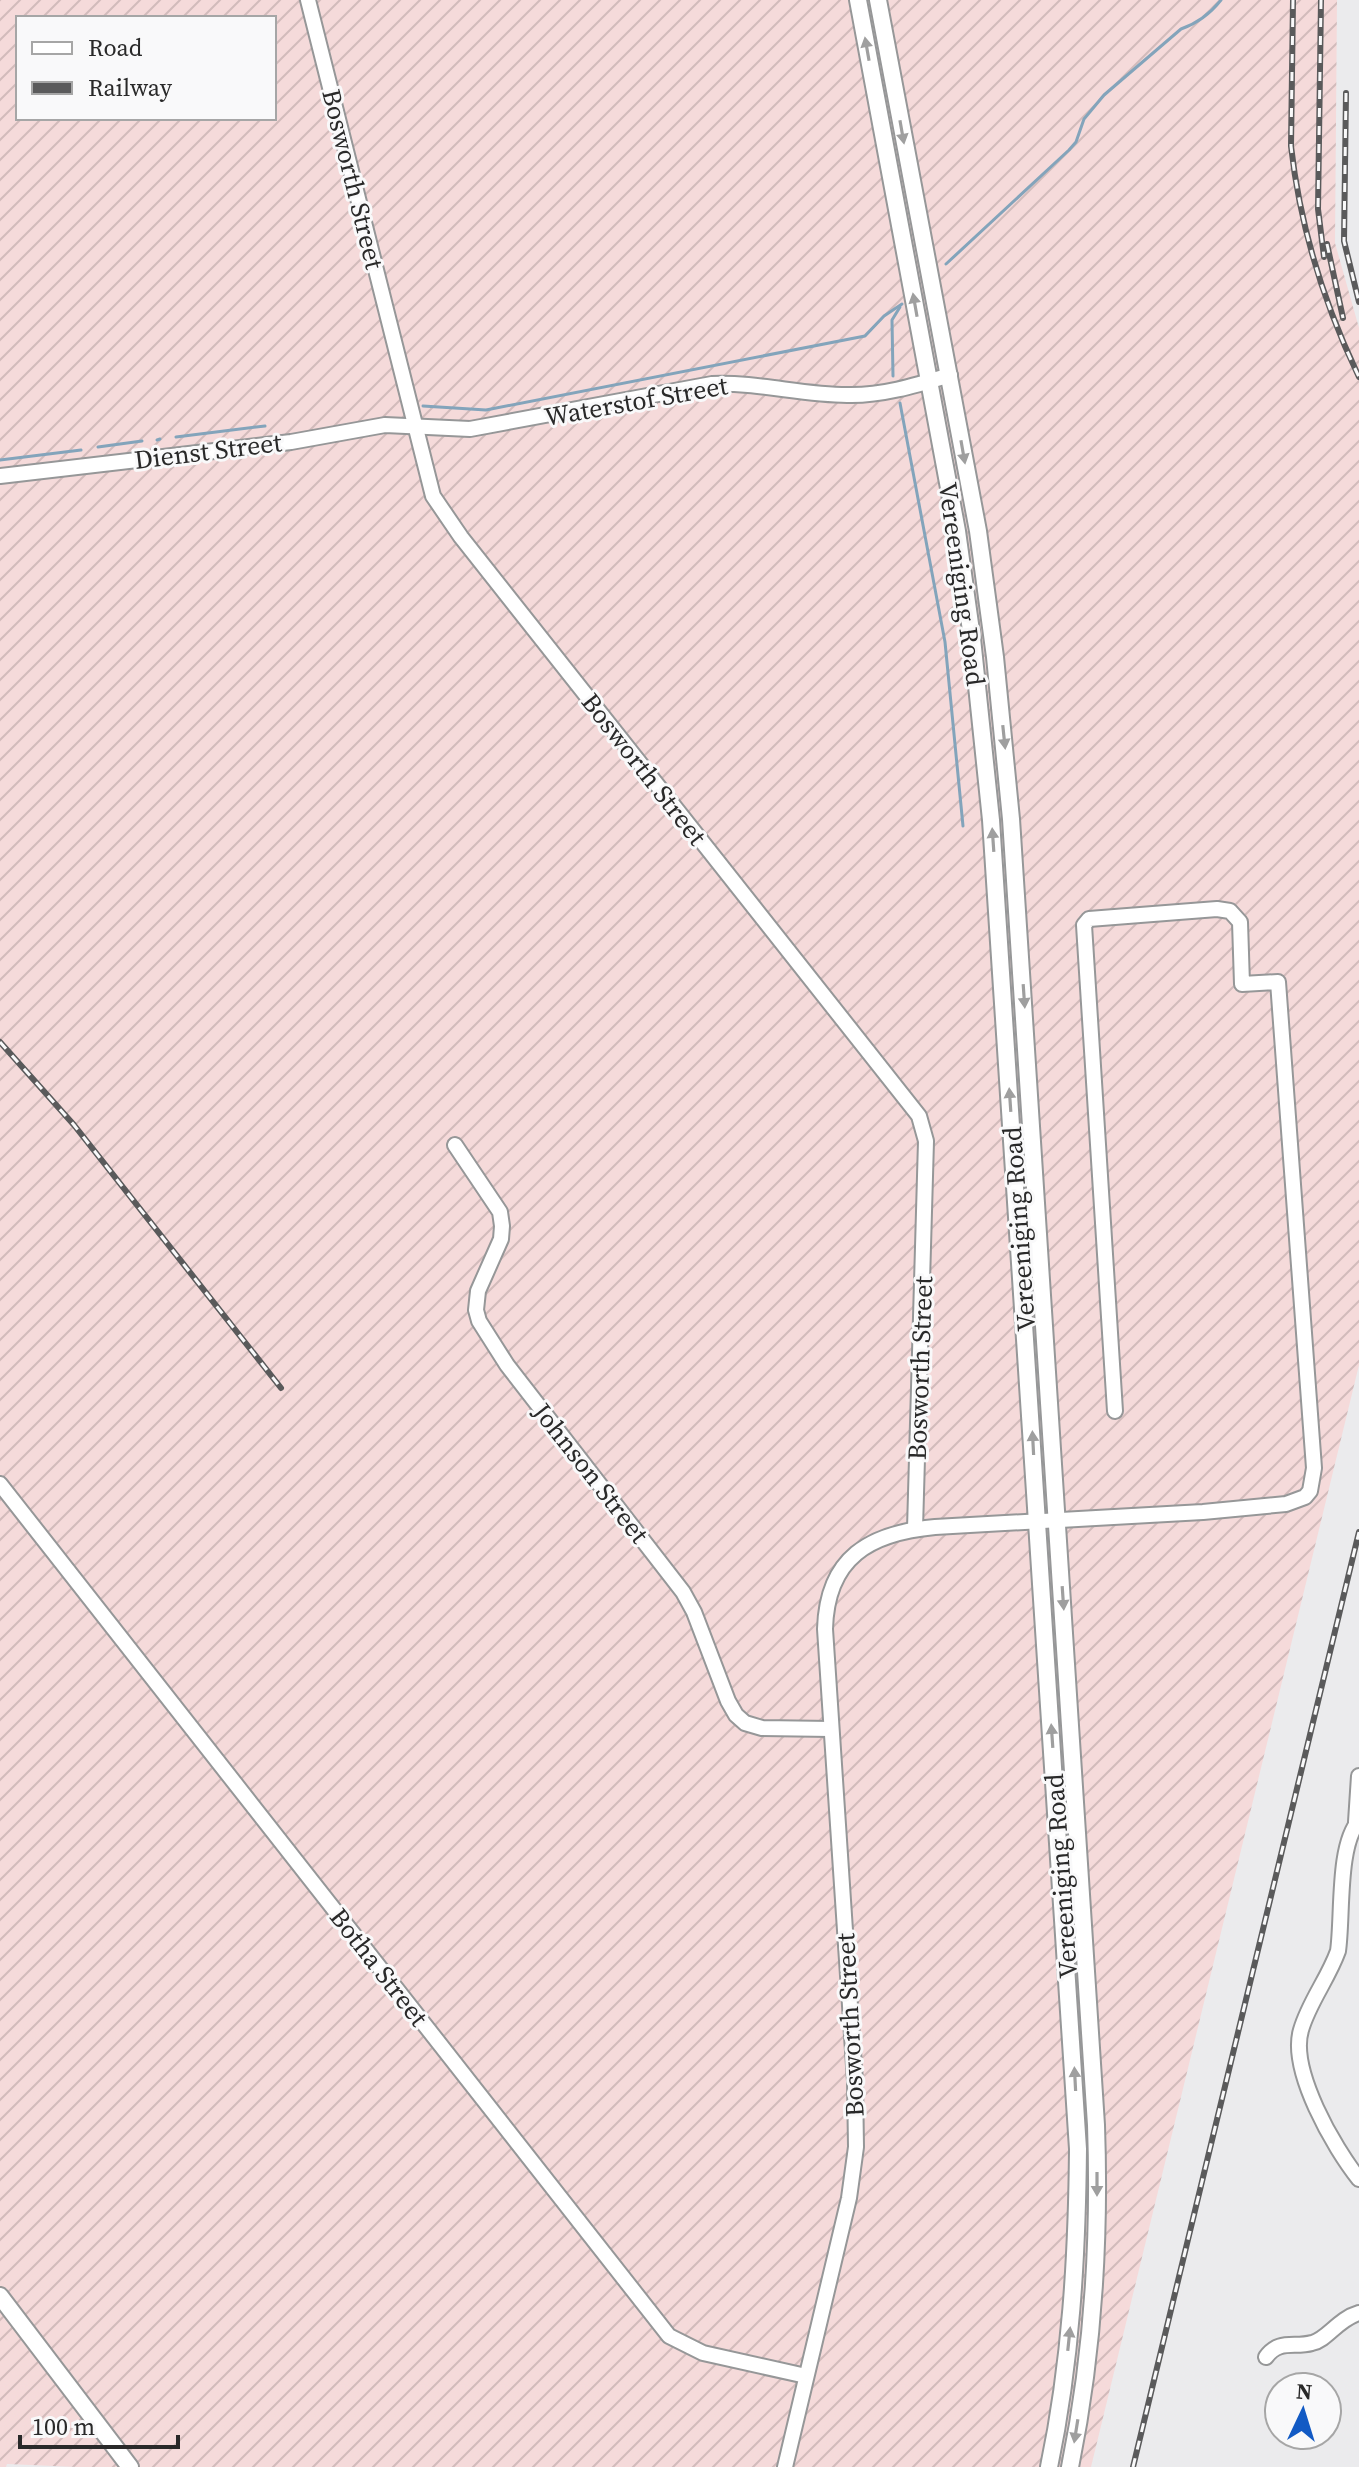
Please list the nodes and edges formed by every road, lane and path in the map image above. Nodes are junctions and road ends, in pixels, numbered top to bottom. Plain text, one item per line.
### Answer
1 (308, 0) edge
2 (858, 0) edge
3 (878, 0) edge
4 (950, 375) junction
5 (928, 382) junction
6 (415, 425) junction
7 (0, 476) edge
8 (455, 1145) dead end
9 (1115, 1411) dead end
10 (0, 1484) edge
11 (1058, 1520) junction
12 (1037, 1521) junction
13 (915, 1529) junction
14 (831, 1729) junction
15 (1359, 1776) edge
16 (1358, 1822) edge
17 (1359, 2179) edge
18 (0, 2296) edge
19 (1359, 2313) edge
20 (1266, 2357) dead end
21 (806, 2376) junction
22 (130, 2467) edge
23 (785, 2467) edge
24 (1049, 2467) edge
25 (1070, 2467) edge

1 - 6 street, Bosworth Street
5 -> 2 main road, Vereeniging Road
3 -> 4 main road, Vereeniging Road
4 - 5 street, Waterstof Street
4 -> 11 main road, Vereeniging Road
5 - 6 street, Waterstof Street
12 -> 5 main road, Vereeniging Road
6 - 7 street, Dienst Street
6 - 13 street, Bosworth Street
8 - 14 street, Johnson Street
9 - 11 street, Bosworth Street
10 - 21 street, Botha Street
11 - 12 street, Bosworth Street
11 -> 25 main road, Vereeniging Road
12 - 13 street, Bosworth Street
24 -> 12 main road, Vereeniging Road
13 - 14 street, Bosworth Street
14 - 21 street, Bosworth Street
15 - 16 street
16 - 17 street
18 - 22 main road
19 - 20 street
21 - 23 street, Bosworth Street

